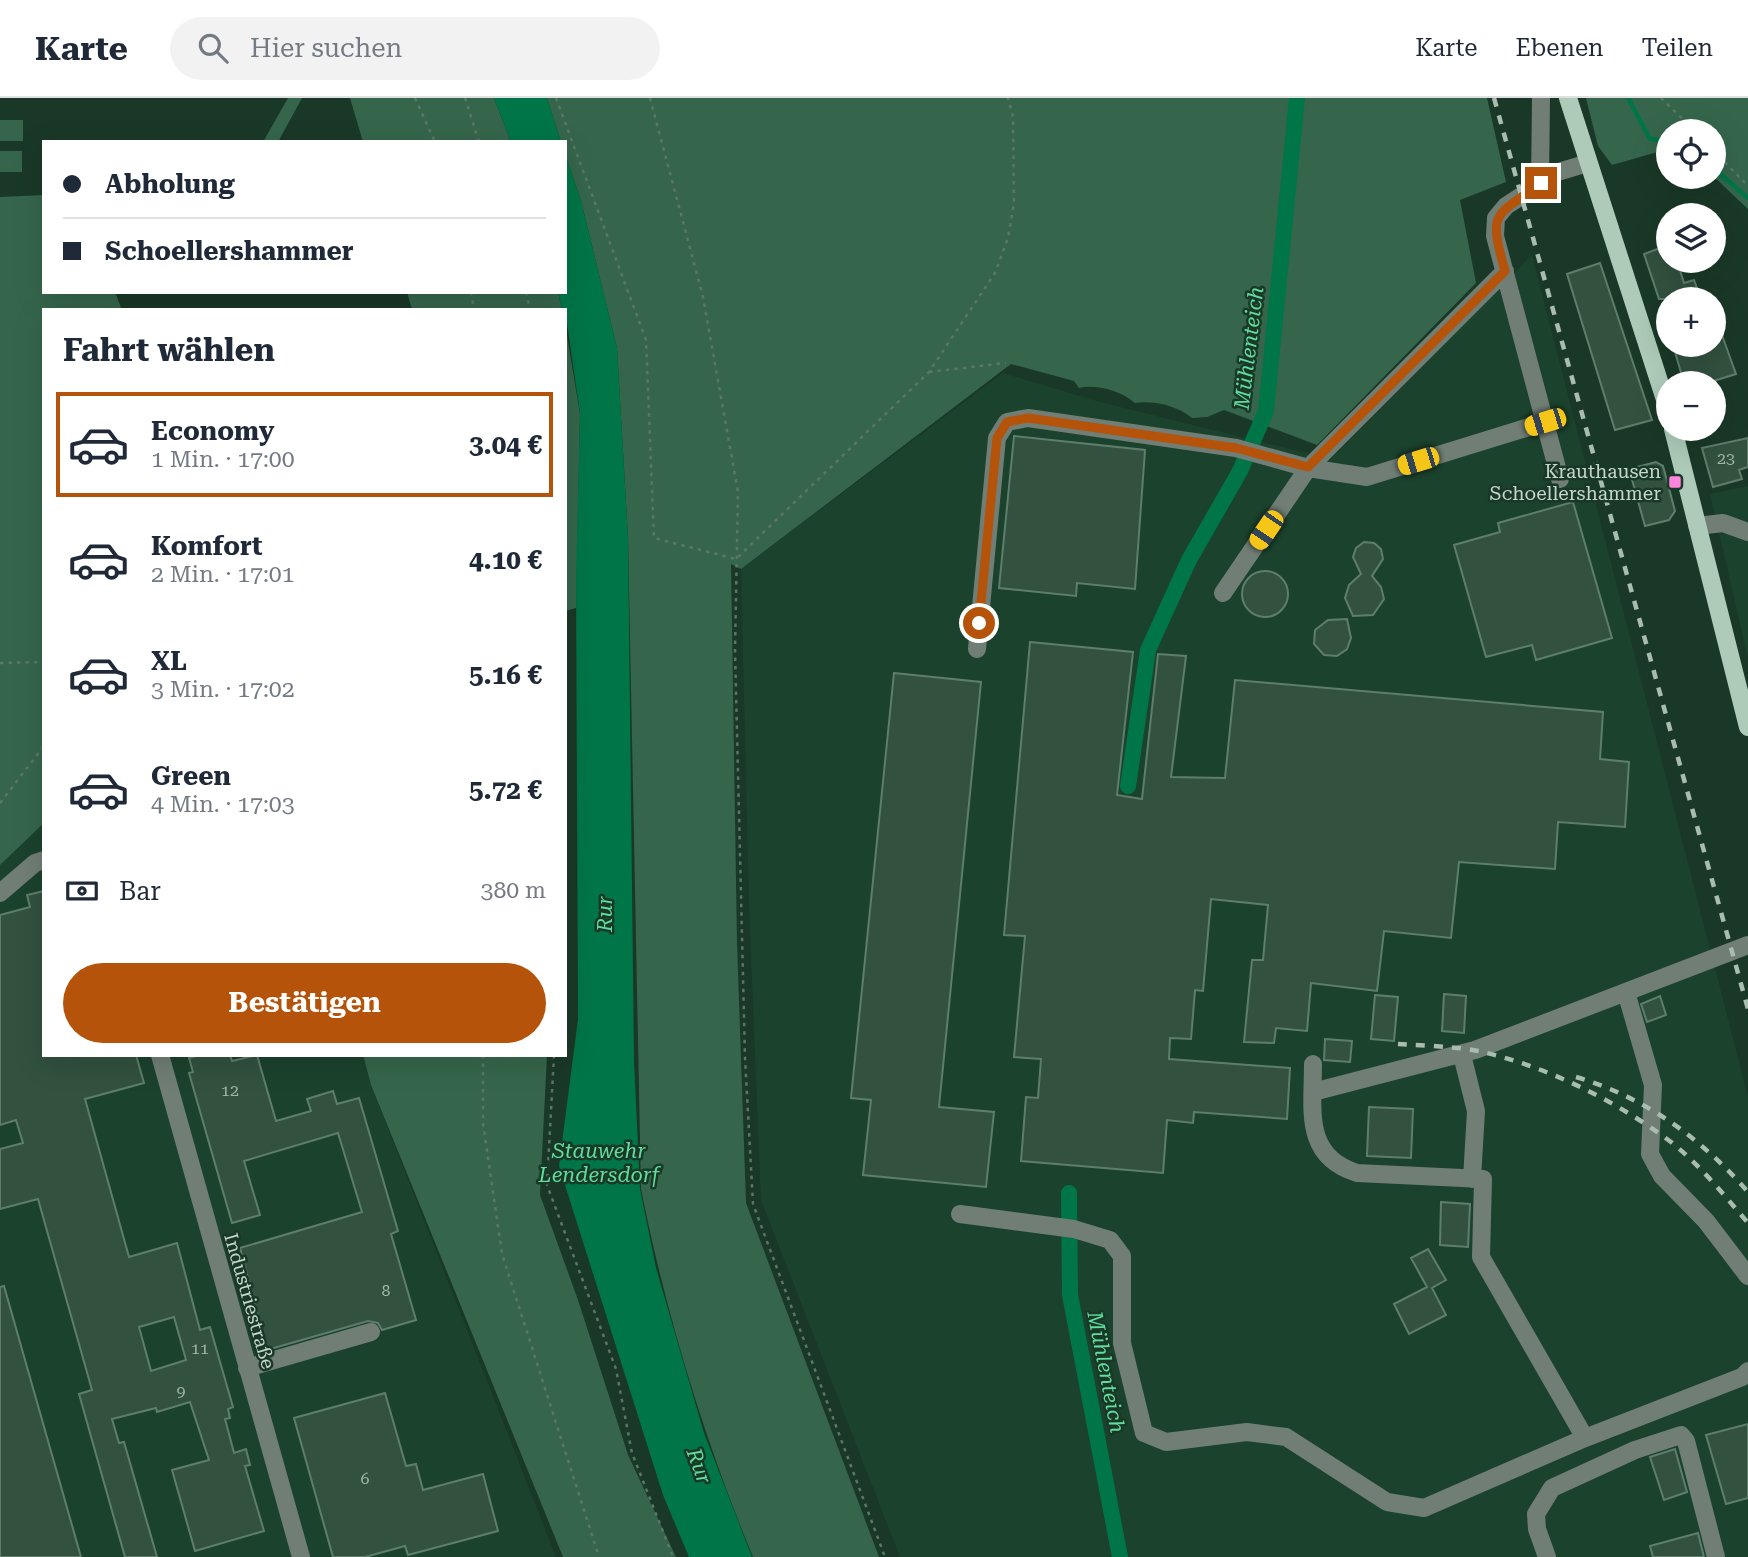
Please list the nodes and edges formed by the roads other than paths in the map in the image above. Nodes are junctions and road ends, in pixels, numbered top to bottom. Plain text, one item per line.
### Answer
1 (1541, 98) edge
2 (1568, 98) edge
3 (1588, 163) junction
4 (1541, 183) junction
5 (1505, 271) junction
6 (1656, 372) edge
7 (1545, 422) junction
8 (1676, 441) edge
9 (1308, 467) junction
10 (1560, 479) dead end
11 (1697, 526) junction
12 (1748, 533) edge
13 (1223, 593) dead end
14 (977, 649) dead end
15 (1748, 727) edge
16 (42, 861) edge
17 (0, 893) edge
18 (1748, 945) edge
19 (1626, 992) junction
20 (1462, 1055) junction
21 (161, 1057) edge
22 (1313, 1064) dead end
23 (1313, 1093) junction
24 (1472, 1178) junction
25 (960, 1214) dead end
26 (1748, 1276) edge
27 (371, 1332) dead end
28 (247, 1368) junction
29 (1748, 1371) edge
30 (1585, 1438) junction
31 (301, 1557) edge
32 (1547, 1557) edge
33 (1716, 1557) edge

1 - 4 street
2 - 3 main road
3 - 4 street
3 - 6 main road
4 - 5 street
5 - 7 street
5 - 9 street
7 - 9 street
7 - 10 street
8 - 11 main road
9 - 13 street
9 - 14 street
11 - 12 street
11 - 15 main road
16 - 17 street
18 - 19 street
19 - 20 street
19 - 26 street
20 - 23 street
20 - 24 street
21 - 28 street, Industriestraße
22 - 23 street
23 - 24 street
24 - 30 street
25 - 30 street
27 - 28 street
28 - 31 street, Industriestraße
29 - 30 street
32 - 33 street

